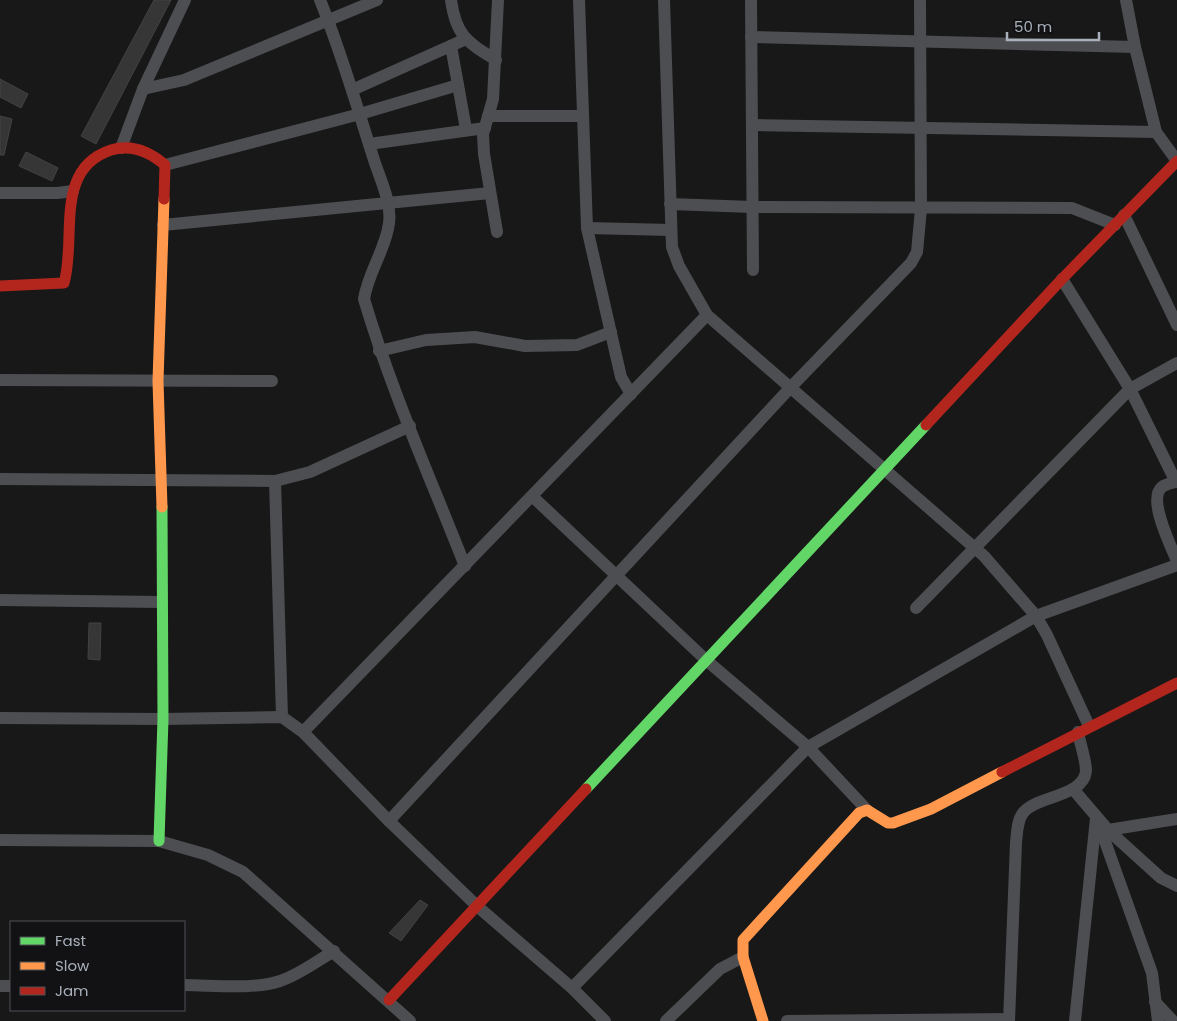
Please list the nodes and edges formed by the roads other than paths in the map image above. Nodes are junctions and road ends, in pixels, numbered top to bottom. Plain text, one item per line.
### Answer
1 (185, 0) edge
2 (320, 0) edge
3 (377, 0) edge
4 (451, 0) edge
5 (498, 0) edge
6 (579, 0) edge
7 (664, 0) edge
8 (751, 0) edge
9 (920, 0) edge
10 (1126, 0) edge
11 (327, 21) junction
12 (751, 37) junction
13 (466, 39) junction
14 (920, 43) junction
15 (451, 46) junction
16 (1135, 47) junction
17 (496, 60) junction
18 (458, 86) junction
19 (143, 89) junction
20 (352, 90) junction
21 (360, 114) junction
22 (583, 116) junction
23 (487, 122) junction
24 (753, 124) junction
25 (920, 128) junction
26 (466, 129) junction
27 (1156, 132) junction
28 (369, 144) junction
29 (121, 148) junction
30 (1177, 161) edge
31 (165, 165) junction
32 (73, 191) junction
33 (0, 193) edge
34 (490, 193) junction
35 (388, 204) junction
36 (670, 204) junction
37 (752, 208) junction
38 (921, 209) junction
39 (1124, 215) junction
40 (163, 225) junction
41 (1115, 225) junction
42 (587, 228) junction
43 (671, 230) junction
44 (497, 232) dead end
45 (753, 270) dead end
46 (1062, 279) junction
47 (0, 286) edge
48 (707, 316) junction
49 (1177, 326) edge
50 (611, 332) junction
51 (379, 351) junction
52 (1177, 363) edge
53 (0, 380) edge
54 (158, 381) junction
55 (272, 381) dead end
56 (790, 388) junction
57 (1130, 389) junction
58 (631, 394) junction
59 (410, 426) junction
60 (884, 469) junction
61 (0, 478) edge
62 (162, 479) junction
63 (274, 481) junction
64 (1177, 482) edge
65 (532, 496) junction
66 (976, 549) junction
67 (1177, 561) edge
68 (1177, 564) edge
69 (465, 566) junction
70 (616, 576) junction
71 (0, 600) edge
72 (160, 602) junction
73 (916, 608) dead end
74 (1036, 616) junction
75 (706, 660) junction
76 (1177, 683) edge
77 (282, 717) junction
78 (0, 718) edge
79 (163, 719) junction
80 (1084, 729) junction
81 (303, 732) junction
82 (808, 747) junction
83 (1073, 789) junction
84 (867, 810) junction
85 (1096, 816) junction
86 (1177, 820) edge
87 (388, 821) junction
88 (1108, 830) junction
89 (0, 840) edge
90 (159, 841) junction
91 (1177, 886) edge
92 (477, 906) junction
93 (334, 951) junction
94 (743, 958) junction
95 (185, 985) edge
96 (572, 988) junction
97 (389, 1000) junction
98 (1156, 1002) junction
99 (1009, 1020) edge
100 (410, 1021) edge
101 (605, 1021) edge
102 (666, 1021) edge
103 (763, 1021) edge
104 (786, 1021) edge
105 (1075, 1021) edge
106 (1158, 1021) edge
107 (1173, 1021) edge

1 - 19 street
2 - 11 street
3 - 11 street
4 - 13 street
5 - 17 street
6 - 22 street
7 - 36 street
8 - 12 street
9 - 14 street
10 - 16 street
11 - 19 street
11 - 20 street
12 - 14 street
12 - 24 street
13 - 15 street
13 - 17 street
14 - 16 street
14 - 25 street
15 - 18 street
15 - 20 street
16 - 27 street
17 - 23 street
18 - 21 street
18 - 26 street
19 - 29 street
20 - 21 street
21 - 28 street
21 - 31 street
22 - 23 street
22 - 42 street
23 - 26 street
23 - 34 street
24 - 25 street
24 - 37 street
25 - 27 street
25 - 38 street
26 - 28 street
27 - 30 street
28 - 35 street
29 - 31 street
29 - 32 street
30 - 39 street
31 - 40 street
32 - 33 street
32 - 47 street
34 - 35 street
34 - 44 street
35 - 40 street
35 - 51 street
36 - 37 street
36 - 43 street
37 - 38 street
37 - 45 street
38 - 41 street
38 - 56 street
39 - 41 street
39 - 49 street
40 - 54 street
41 - 46 street
42 - 43 street
42 - 50 street
43 - 48 street
46 - 57 street
46 - 60 street
48 - 56 street
48 - 58 street
50 - 51 street
50 - 58 street
51 - 59 street
52 - 57 street
53 - 54 street
54 - 55 street
54 - 62 street
56 - 60 street
56 - 70 street
57 - 64 street
57 - 66 street
58 - 65 street
59 - 63 street
59 - 69 street
60 - 66 street
60 - 75 street
61 - 62 street
62 - 63 street
62 - 72 street
63 - 77 street
64 - 67 street
65 - 69 street
65 - 70 street
66 - 73 street
66 - 74 street
68 - 74 street
69 - 81 street
70 - 75 street
70 - 87 street
71 - 72 street
72 - 79 street
74 - 80 street
74 - 82 street
75 - 82 street
75 - 92 street
76 - 80 street
77 - 79 street
77 - 81 street
78 - 79 street
79 - 90 street
80 - 83 street
80 - 84 street
81 - 87 street
82 - 84 street
82 - 96 street
83 - 85 street
83 - 99 street
84 - 94 street
85 - 88 street
85 - 98 street
85 - 105 street
86 - 88 street
87 - 92 street
88 - 91 street
89 - 90 street
90 - 93 street
92 - 96 street
92 - 97 street
93 - 95 street
93 - 97 street
94 - 102 street
94 - 103 street
96 - 101 street
97 - 100 street
98 - 106 street
98 - 107 street
99 - 104 street

